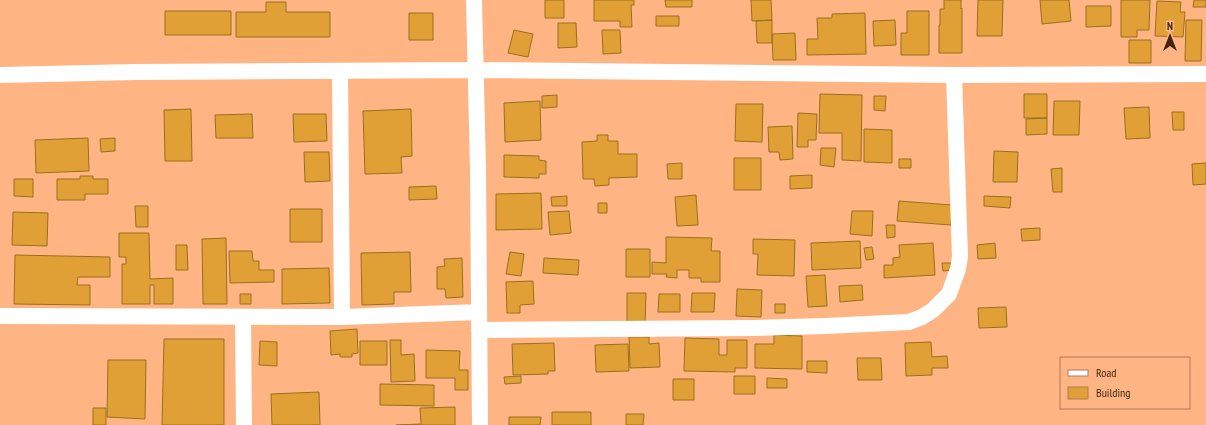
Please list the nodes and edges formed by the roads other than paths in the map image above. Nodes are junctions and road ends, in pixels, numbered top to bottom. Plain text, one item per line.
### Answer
1 (474, 0) edge
2 (476, 70) junction
3 (340, 71) junction
4 (1206, 74) edge
5 (0, 75) edge
6 (954, 75) junction
7 (479, 312) junction
8 (0, 316) edge
9 (243, 316) junction
10 (342, 316) junction
11 (479, 330) junction
12 (244, 425) edge
13 (480, 425) edge

1 - 2 street
2 - 3 street
2 - 6 street
2 - 7 street
3 - 5 street
3 - 10 street
4 - 6 street
6 - 11 street
7 - 10 street
7 - 11 street
8 - 9 street
9 - 10 street
9 - 12 street
11 - 13 street

